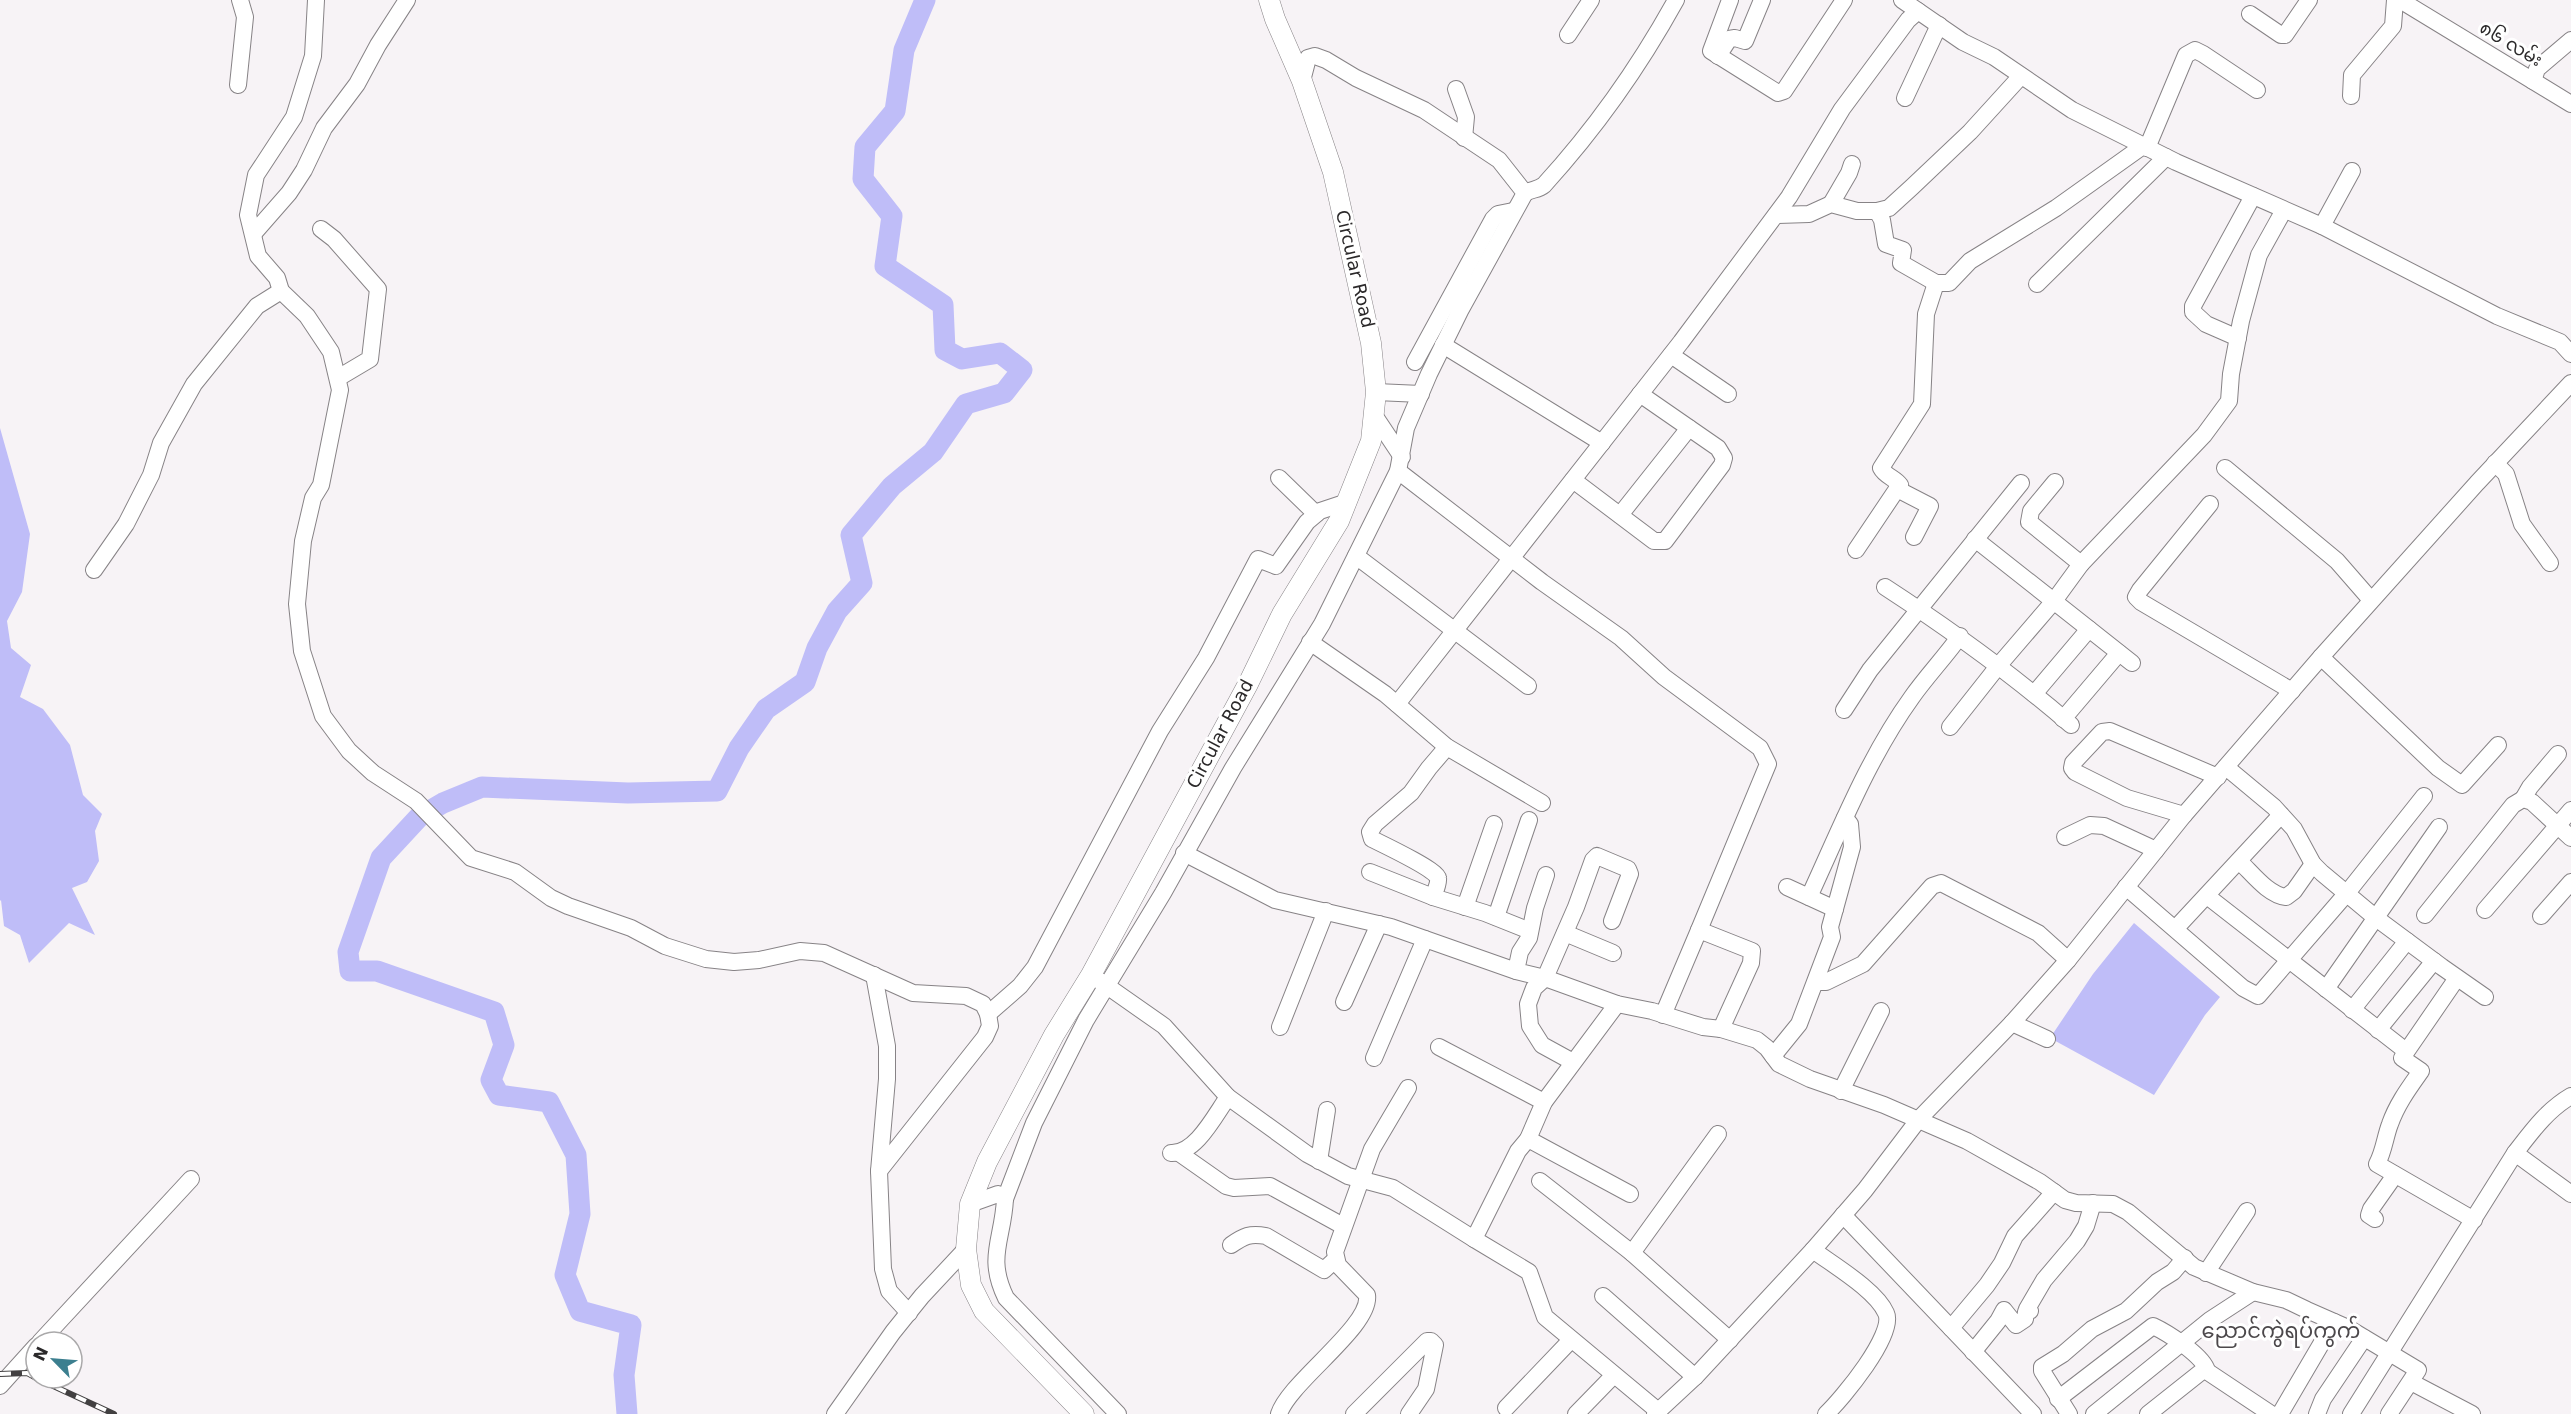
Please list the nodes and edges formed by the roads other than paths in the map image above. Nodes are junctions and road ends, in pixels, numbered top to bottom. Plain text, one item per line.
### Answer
1 (240, 0) edge
2 (316, 0) edge
3 (407, 0) edge
4 (1269, 0) edge
5 (1591, 0) edge
6 (1676, 0) edge
7 (1730, 0) edge
8 (1762, 0) edge
9 (1844, 0) edge
10 (1902, 0) edge
11 (2309, 0) edge
12 (2395, 0) edge
13 (2400, 0) edge
14 (1918, 11) junction
15 (2250, 14) dead end
16 (1939, 25) junction
17 (1568, 35) dead end
18 (2571, 40) edge
19 (1718, 56) junction
20 (2021, 76) junction
21 (1302, 81) junction
22 (2533, 81) junction
23 (238, 85) dead end
24 (1456, 89) dead end
25 (2257, 90) dead end
26 (2351, 96) dead end
27 (1905, 98) dead end
28 (2571, 104) edge
29 (1464, 138) junction
30 (2145, 147) junction
31 (2166, 158) junction
32 (1852, 164) dead end
33 (2352, 171) dead end
34 (1525, 193) junction
35 (2253, 196) junction
36 (1831, 204) junction
37 (2283, 210) junction
38 (1513, 211) junction
39 (1877, 211) junction
40 (1776, 215) junction
41 (2322, 226) junction
42 (321, 228) dead end
43 (254, 233) junction
44 (1936, 283) junction
45 (2037, 284) dead end
46 (280, 291) junction
47 (2238, 338) junction
48 (1443, 345) junction
49 (2571, 354) edge
50 (1671, 355) junction
51 (1415, 362) dead end
52 (338, 378) junction
53 (2571, 383) edge
54 (1376, 392) junction
55 (1421, 394) junction
56 (1641, 394) junction
57 (1728, 394) dead end
58 (1374, 415) junction
59 (1689, 428) junction
60 (1602, 443) junction
61 (2495, 463) junction
62 (1400, 464) junction
63 (2225, 468) dead end
64 (1279, 478) dead end
65 (1573, 480) junction
66 (2055, 482) dead end
67 (2020, 483) dead end
68 (1897, 489) junction
69 (1347, 502) junction
70 (2210, 504) dead end
71 (1316, 514) junction
72 (1620, 516) junction
73 (1914, 537) dead end
74 (1975, 539) junction
75 (1856, 550) dead end
76 (1356, 556) junction
77 (1511, 558) junction
78 (2550, 563) dead end
79 (2081, 564) junction
80 (94, 570) dead end
81 (1885, 587) dead end
82 (2371, 600) junction
83 (2054, 601) junction
84 (1918, 608) junction
85 (2089, 629) junction
86 (1455, 632) junction
87 (1960, 636) junction
88 (1310, 642) junction
89 (2321, 657) junction
90 (1999, 665) junction
91 (1528, 686) dead end
92 (2292, 691) junction
93 (2034, 694) junction
94 (1397, 704) junction
95 (1845, 710) dead end
96 (1950, 727) dead end
97 (2498, 745) dead end
98 (1448, 747) junction
99 (2558, 754) dead end
100 (2222, 772) junction
101 (2424, 795) dead end
102 (2523, 799) junction
103 (1542, 803) dead end
104 (2571, 810) edge
105 (2184, 815) junction
106 (2281, 815) junction
107 (1845, 818) junction
108 (1529, 820) dead end
109 (1494, 824) dead end
110 (2558, 825) junction
111 (2439, 827) dead end
112 (2065, 837) dead end
113 (2571, 838) edge
114 (2156, 850) junction
115 (1184, 854) junction
116 (2239, 861) junction
117 (2313, 864) junction
118 (1370, 872) dead end
119 (1546, 875) dead end
120 (2571, 882) edge
121 (2126, 887) junction
122 (1787, 888) dead end
123 (2347, 893) junction
124 (2207, 896) junction
125 (1434, 897) junction
126 (1809, 897) junction
127 (1465, 907) junction
128 (1835, 909) junction
129 (2485, 910) dead end
130 (1326, 911) junction
131 (2425, 915) dead end
132 (2541, 916) dead end
133 (1496, 917) junction
134 (2376, 918) junction
135 (1612, 921) dead end
136 (1379, 924) junction
137 (2176, 928) junction
138 (1699, 930) junction
139 (1530, 931) junction
140 (1565, 933) junction
141 (1425, 939) junction
142 (2407, 940) junction
143 (1613, 953) dead end
144 (2068, 960) junction
145 (2288, 960) junction
146 (2434, 961) junction
147 (1516, 971) junction
148 (874, 975) junction
149 (1545, 978) junction
150 (2457, 978) junction
151 (1098, 981) junction
152 (1816, 982) junction
153 (2326, 989) junction
154 (2485, 996) dead end
155 (1344, 1002) dead end
156 (1617, 1004) junction
157 (2352, 1010) junction
158 (1881, 1011) dead end
159 (988, 1014) junction
160 (1663, 1015) junction
161 (2012, 1023) junction
162 (1280, 1027) dead end
163 (1721, 1029) junction
164 (2378, 1030) junction
165 (2047, 1039) dead end
166 (1439, 1047) dead end
167 (2406, 1051) junction
168 (1773, 1056) junction
169 (1374, 1058) dead end
170 (1573, 1062) junction
171 (1408, 1088) dead end
172 (1840, 1090) junction
173 (2571, 1096) edge
174 (1228, 1097) junction
175 (1545, 1102) junction
176 (1327, 1110) dead end
177 (1919, 1119) junction
178 (1718, 1134) dead end
179 (1528, 1139) junction
180 (2516, 1153) junction
181 (1319, 1161) junction
182 (879, 1171) junction
183 (2395, 1175) junction
184 (191, 1179) dead end
185 (1360, 1179) junction
186 (1540, 1181) dead end
187 (2054, 1192) junction
188 (1630, 1194) dead end
189 (2571, 1194) edge
190 (1005, 1198) junction
191 (2092, 1203) junction
192 (970, 1204) junction
193 (2247, 1212) dead end
194 (1843, 1215) junction
195 (2375, 1219) dead end
196 (2474, 1220) junction
197 (1343, 1226) junction
198 (1474, 1239) junction
199 (1231, 1245) dead end
200 (966, 1249) junction
201 (1813, 1250) junction
202 (1632, 1253) junction
203 (2185, 1258) junction
204 (1336, 1259) junction
205 (2206, 1273) junction
206 (2253, 1292) junction
207 (1603, 1296) dead end
208 (909, 1313) junction
209 (2334, 1322) junction
210 (1951, 1328) junction
211 (51, 1330) edge
212 (2364, 1338) junction
213 (1571, 1340) junction
214 (1730, 1340) junction
215 (2181, 1344) junction
216 (1973, 1352) junction
217 (2389, 1352) junction
218 (24, 1359) edge
219 (2205, 1370) junction
220 (1614, 1376) junction
221 (1695, 1377) junction
222 (2411, 1382) junction
223 (0, 1386) edge
224 (2058, 1399) junction
225 (1506, 1408) dead end
226 (1657, 1413) edge
227 (835, 1414) edge
228 (1084, 1414) edge
229 (1118, 1414) edge
230 (1279, 1414) edge
231 (1354, 1414) edge
232 (1409, 1414) edge
233 (1576, 1414) edge
234 (1826, 1414) edge
235 (2033, 1414) edge
236 (2069, 1414) edge
237 (2094, 1414) edge
238 (2148, 1414) edge
239 (2271, 1414) edge
240 (2280, 1414) edge
241 (2317, 1414) edge
242 (2351, 1414) edge
243 (2390, 1414) edge
244 (2472, 1414) edge

1 - 23 street
2 - 43 street
3 - 43 street
4 - 21 main road, Circular Road
5 - 17 street
6 - 34 street
7 - 19 street
8 - 19 street
9 - 19 street
10 - 14 street
11 - 15 street
12 - 26 street
13 - 22 street, ၈၆ လမ်း
14 - 16 street
14 - 40 street
16 - 20 street
16 - 27 street
18 - 22 street
20 - 30 street
20 - 39 street
21 - 29 street
21 - 54 main road, Circular Road
22 - 28 street, ၈၆ လမ်း
24 - 29 street
25 - 30 street
29 - 34 street
30 - 31 street
30 - 44 street
31 - 35 street
31 - 45 street
32 - 36 street
33 - 41 street
34 - 38 street
35 - 37 street
35 - 47 street
36 - 39 street
36 - 40 street
37 - 41 street
37 - 47 street
38 - 48 street
38 - 51 street
39 - 44 street
40 - 50 street
41 - 49 street
42 - 52 street
43 - 46 street
44 - 68 street
46 - 52 street
46 - 80 street
47 - 79 street
48 - 55 street
48 - 60 street
50 - 56 street
50 - 57 street
52 - 148 street
53 - 61 street
54 - 55 street
54 - 58 main road, Circular Road
55 - 62 street
56 - 59 street
56 - 60 street
58 - 62 street
58 - 69 main road, Circular Road
59 - 72 street
59 - 72 street
60 - 65 street
61 - 78 street
61 - 82 street
62 - 76 street
62 - 77 street
63 - 82 street
64 - 71 street
65 - 72 street
65 - 77 street
66 - 79 street
67 - 74 street
68 - 73 street
68 - 75 street
69 - 71 street
69 - 151 main road, Circular Road
70 - 92 street
71 - 159 street
74 - 83 street
74 - 84 street
76 - 86 street
76 - 88 street
77 - 86 street
77 - 138 street
79 - 83 street
81 - 84 street
82 - 89 street
83 - 85 street
83 - 90 street
84 - 87 street
84 - 95 street
85 - 93 street
85 - 93 street
86 - 91 street
86 - 94 street
87 - 90 street
87 - 107 street
88 - 94 street
88 - 115 street
89 - 92 street
89 - 97 street
90 - 93 street
90 - 96 street
92 - 100 street
94 - 98 street
98 - 103 street
98 - 125 street
99 - 102 street
100 - 105 street
100 - 105 street
100 - 106 street
101 - 123 street
102 - 110 street
102 - 131 street
104 - 110 street
105 - 114 street
106 - 116 street
106 - 117 street
107 - 126 street
107 - 128 street
108 - 133 street
109 - 127 street
110 - 113 street
110 - 129 street
111 - 134 street
112 - 114 street
114 - 121 street
115 - 130 street
115 - 151 street
116 - 117 street
116 - 124 street
117 - 123 street
118 - 125 street
119 - 139 street
120 - 132 street
121 - 137 street
121 - 144 street
122 - 126 street
123 - 134 street
123 - 145 street
124 - 137 street
124 - 145 street
125 - 127 street
126 - 128 street
127 - 133 street
128 - 152 street
130 - 136 street
130 - 162 street
133 - 139 street
134 - 142 street
134 - 153 street
135 - 140 street
136 - 141 street
136 - 155 street
137 - 145 street
138 - 160 street
138 - 163 street
139 - 147 street
140 - 143 street
140 - 149 street
141 - 147 street
141 - 169 street
142 - 146 street
142 - 157 street
144 - 152 street
144 - 161 street
145 - 153 street
146 - 150 street
146 - 164 street
147 - 149 street
148 - 159 street
148 - 182 street
149 - 156 street
149 - 170 street
150 - 154 street
150 - 167 street
151 - 174 street
151 - 190 street
151 - 192 main road, Circular Road
152 - 168 street
153 - 157 street
156 - 160 street
156 - 170 street
157 - 164 street
158 - 172 street
159 - 182 street
160 - 163 street
161 - 165 street
161 - 177 street
163 - 168 street
164 - 167 street
166 - 175 street
167 - 183 street
168 - 172 street
170 - 175 street
171 - 185 street
172 - 177 street
173 - 180 street
174 - 181 street
174 - 197 street
175 - 179 street
176 - 181 street
177 - 187 street
177 - 194 street
178 - 202 street
179 - 188 street
179 - 198 street
180 - 189 street
180 - 196 street
181 - 185 street
182 - 208 street
183 - 195 street
183 - 196 street
184 - 211 street
185 - 197 street
185 - 198 street
186 - 202 street
187 - 191 street
187 - 210 street
190 - 192 street
190 - 229 street
191 - 203 street
191 - 216 street
192 - 200 main road, Circular Road
193 - 205 street
194 - 201 street
194 - 210 street
196 - 217 street
197 - 204 street
198 - 213 street
199 - 204 street
200 - 208 street
200 - 228 main road, Circular Road
201 - 214 street
201 - 234 street
202 - 214 street
203 - 205 street
203 - 224 street
204 - 230 street
205 - 206 street
206 - 209 street
206 - 215 street
207 - 221 street
208 - 227 street
209 - 212 street
209 - 240 street
210 - 216 street
212 - 217 street
212 - 241 street
213 - 220 street
213 - 225 street
214 - 221 street
215 - 219 street
215 - 224 street
215 - 237 street
216 - 235 street
217 - 222 street
217 - 242 street
218 - 223 street
219 - 238 street
219 - 239 street
220 - 226 street
220 - 233 street
221 - 226 street
222 - 243 street
222 - 244 street
224 - 236 street
231 - 232 street

